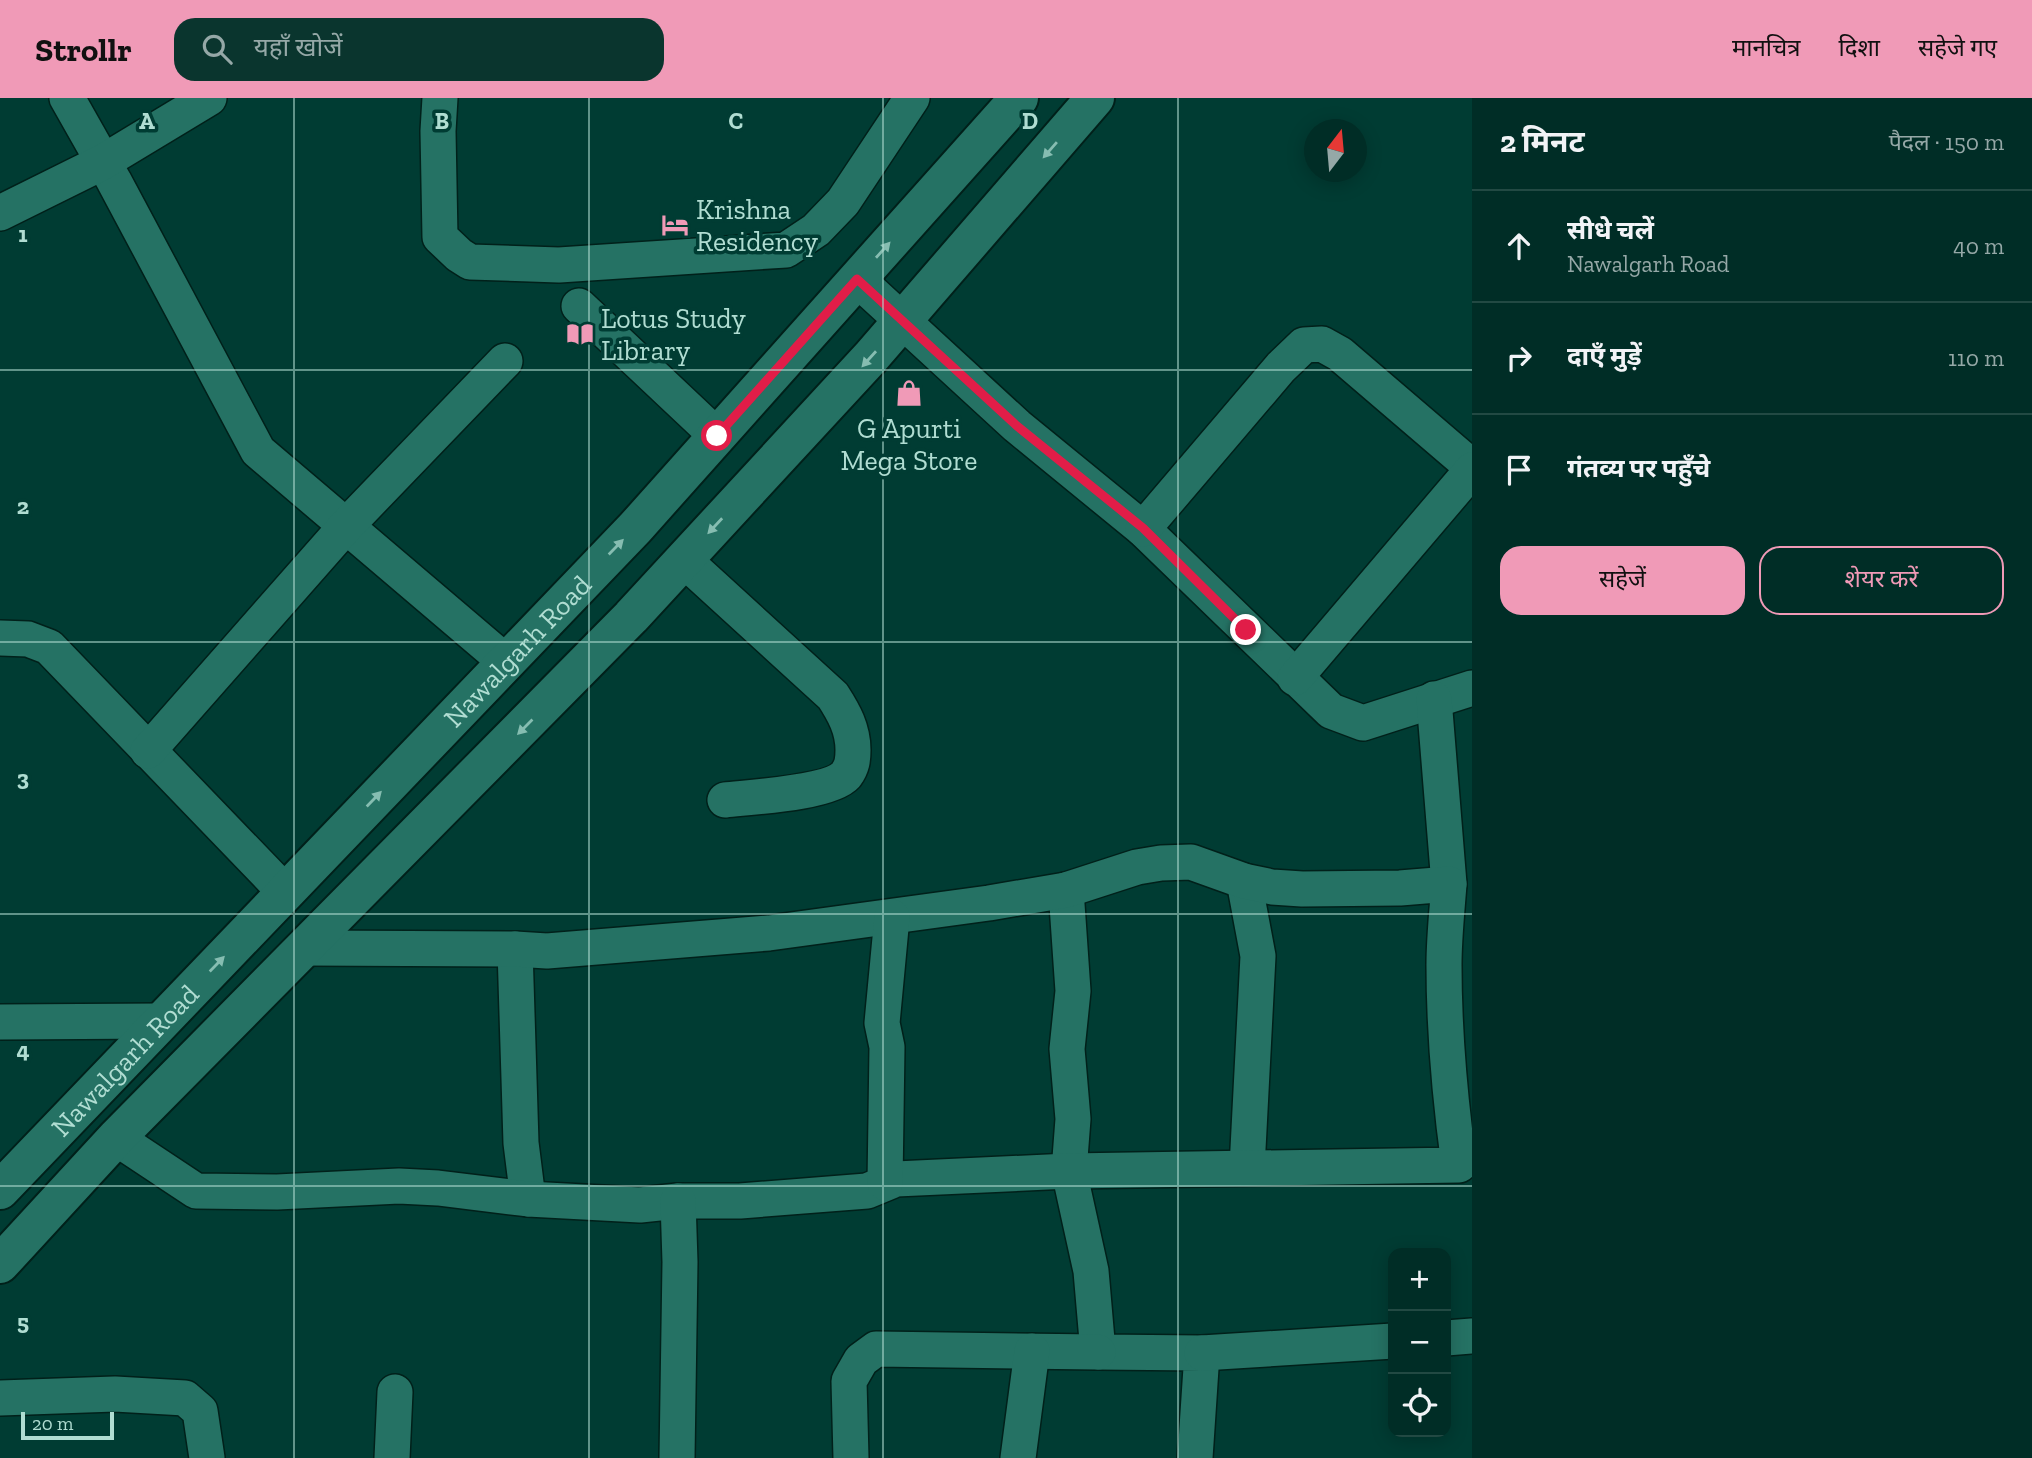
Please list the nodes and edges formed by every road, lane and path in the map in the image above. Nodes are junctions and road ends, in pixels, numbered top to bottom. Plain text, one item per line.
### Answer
1 (66, 98) edge
2 (209, 98) edge
3 (440, 98) edge
4 (912, 98) edge
5 (1019, 98) edge
6 (1095, 98) edge
7 (103, 162) junction
8 (0, 213) edge
9 (857, 279) junction
10 (579, 306) dead end
11 (903, 319) junction
12 (505, 361) dead end
13 (717, 436) junction
14 (1472, 469) edge
15 (346, 526) junction
16 (1143, 528) junction
17 (684, 560) junction
18 (0, 638) edge
19 (506, 662) junction
20 (1295, 678) junction
21 (1472, 688) edge
22 (554, 697) junction
23 (1434, 699) junction
24 (148, 751) junction
25 (725, 800) dead end
26 (1244, 881) junction
27 (1449, 884) junction
28 (1066, 890) junction
29 (285, 892) junction
30 (892, 916) junction
31 (305, 948) junction
32 (515, 949) junction
33 (162, 1021) junction
34 (0, 1022) edge
35 (116, 1138) junction
36 (1465, 1165) edge
37 (1247, 1168) junction
38 (1069, 1171) junction
39 (885, 1183) junction
40 (0, 1190) edge
41 (528, 1199) junction
42 (678, 1201) junction
43 (0, 1264) edge
44 (1472, 1336) edge
45 (1451, 1338) edge
46 (1388, 1341) edge
47 (1032, 1351) junction
48 (1098, 1352) junction
49 (1202, 1353) junction
50 (395, 1392) dead end
51 (0, 1398) edge
52 (206, 1458) edge
53 (392, 1458) edge
54 (677, 1458) edge
55 (851, 1458) edge
56 (1018, 1458) edge
57 (1195, 1458) edge

1 - 7 street
2 - 7 street
3 - 4 street
9 -> 5 street, Nawalgarh Road
6 -> 11 street
7 - 8 street
7 - 15 street
9 - 11 street
9 - 13 street, Nawalgarh Road
10 - 13 street
11 - 16 street
11 -> 17 street
12 - 15 street
19 -> 13 street, Nawalgarh Road
14 - 16 street
14 - 20 street
15 - 19 street
15 - 24 street
16 - 20 street
17 - 22 street
17 - 25 street
18 - 24 street
19 - 22 street
29 -> 19 street, Nawalgarh Road
20 - 23 street
21 - 23 street
22 -> 31 street
23 - 27 street
24 - 29 street
26 - 27 street
26 - 28 street
26 - 37 street
27 - 36 street
28 - 30 street
28 - 38 street
33 -> 29 street, Nawalgarh Road
30 - 32 street
30 - 39 street
31 - 32 street
31 - 35 street
32 - 41 street
33 - 34 street
33 - 40 street, Nawalgarh Road
35 - 41 street
35 - 43 street
36 - 37 street
37 - 38 street
38 - 39 street
38 - 48 street
39 - 42 street
41 - 42 street
42 - 54 street
44 - 45 street
46 - 49 street
47 - 48 street
47 - 55 street
47 - 56 street
48 - 49 street
49 - 57 street
50 - 53 street
51 - 52 street

